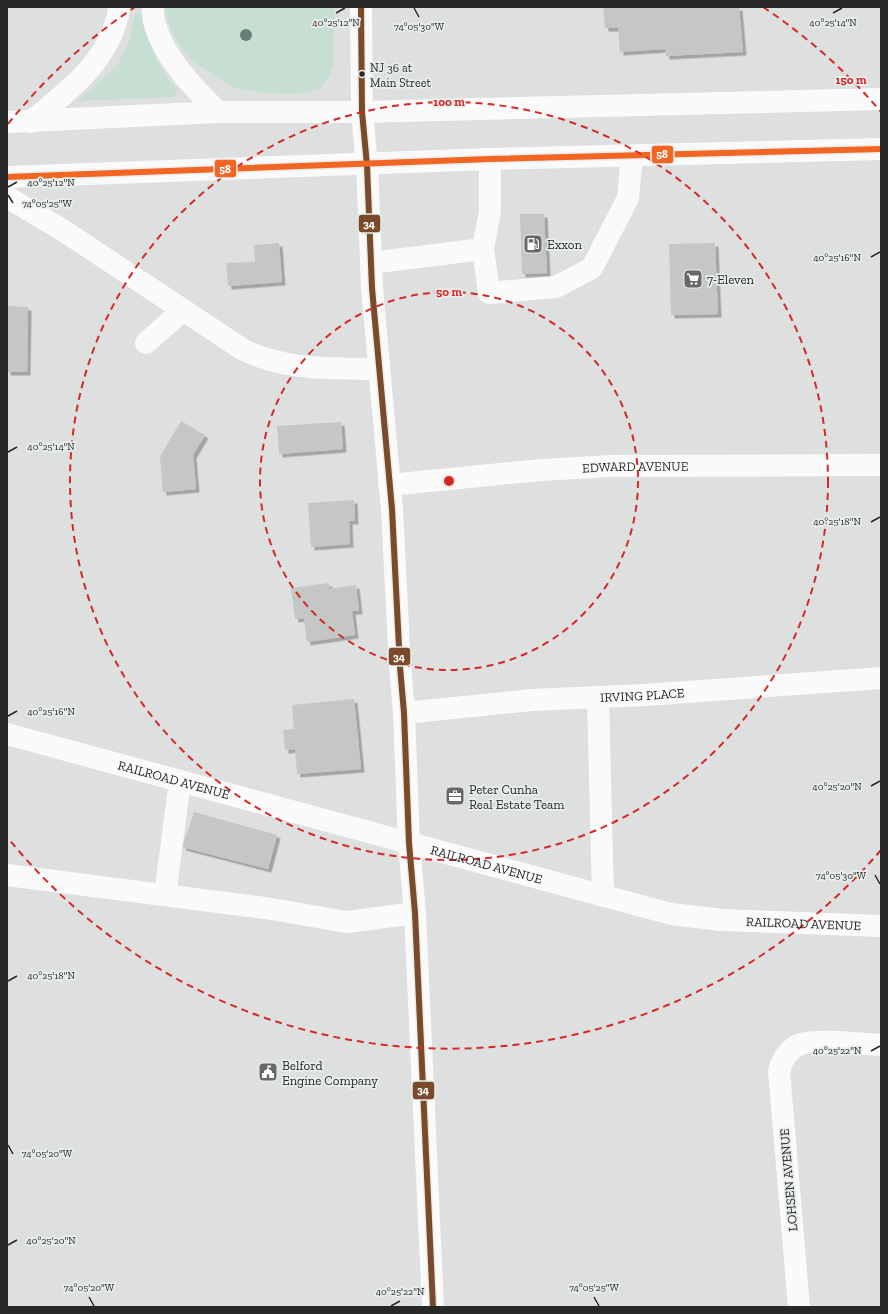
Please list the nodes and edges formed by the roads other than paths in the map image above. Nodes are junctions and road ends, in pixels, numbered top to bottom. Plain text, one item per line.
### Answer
1 (119, 7) edge
2 (153, 7) edge
3 (361, 7) edge
4 (881, 100) edge
5 (218, 112) junction
6 (362, 112) junction
7 (7, 122) edge
8 (31, 122) junction
9 (881, 149) edge
10 (632, 156) junction
11 (490, 159) junction
12 (367, 164) junction
13 (7, 177) edge
14 (7, 197) edge
15 (483, 249) junction
16 (371, 262) junction
17 (183, 310) junction
18 (146, 344) dead end
19 (379, 369) junction
20 (881, 465) edge
21 (389, 485) junction
22 (881, 678) edge
23 (598, 697) junction
24 (404, 713) junction
25 (7, 734) edge
26 (180, 781) junction
27 (409, 843) junction
28 (7, 875) edge
29 (165, 895) junction
30 (603, 896) junction
31 (415, 913) junction
32 (881, 926) edge
33 (881, 1045) edge
34 (433, 1307) edge
35 (798, 1307) edge

1 - 8 main road
2 - 5 main road
3 - 6 main road
4 - 6 main road
5 - 6 main road
5 - 8 main road
6 - 12 main road
7 - 8 main road
9 - 10 main road
10 - 11 main road
10 - 15 main road
11 - 12 main road
11 - 15 main road
12 - 13 main road
12 - 16 main road
14 - 17 main road
15 - 16 main road
16 - 19 main road
17 - 18 main road
17 - 19 main road
19 - 21 main road
20 - 21 main road, EDWARD AVENUE
21 - 24 main road
22 - 23 main road, IRVING PLACE
23 - 24 main road, IRVING PLACE
23 - 30 main road
24 - 27 main road
25 - 26 main road, RAILROAD AVENUE
26 - 27 main road, RAILROAD AVENUE
26 - 29 main road
27 - 30 main road, RAILROAD AVENUE
27 - 31 main road
28 - 29 main road
29 - 31 main road
30 - 32 main road, RAILROAD AVENUE
31 - 34 main road
33 - 35 main road, LOHSEN AVENUE

